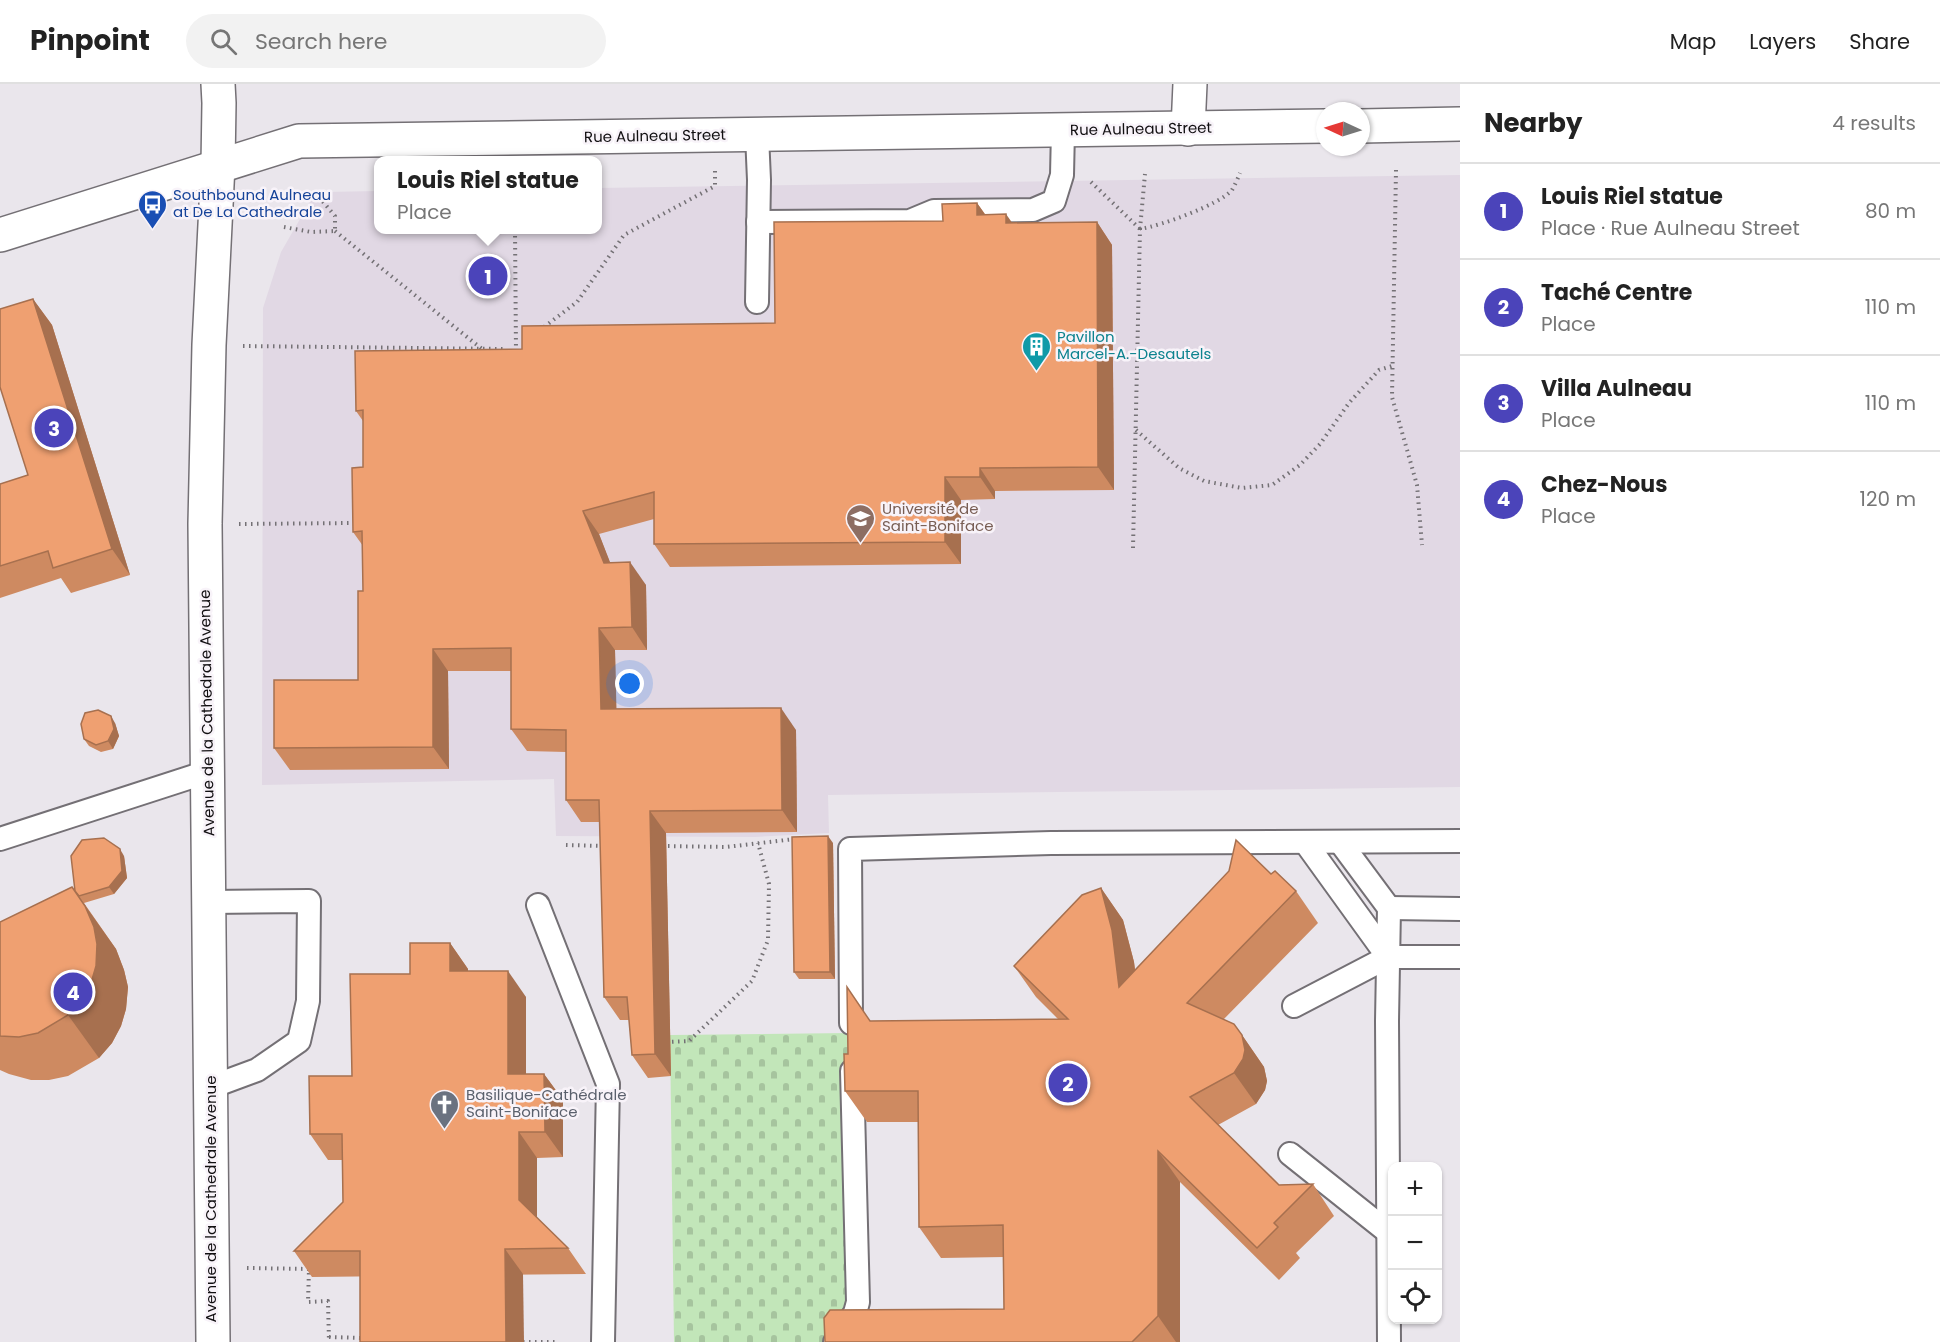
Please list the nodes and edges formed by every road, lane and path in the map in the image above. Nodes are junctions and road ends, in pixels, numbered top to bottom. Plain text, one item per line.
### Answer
1 (218, 84) edge
2 (1190, 84) edge
3 (1460, 124) edge
4 (1316, 126) edge
5 (1370, 126) edge
6 (1188, 129) junction
7 (1064, 130) junction
8 (714, 135) junction
9 (757, 135) junction
10 (218, 165) junction
11 (1396, 170) dead end
12 (1240, 172) dead end
13 (1145, 174) dead end
14 (1084, 175) dead end
15 (313, 190) dead end
16 (758, 222) junction
17 (284, 227) dead end
18 (1140, 230) junction
19 (335, 231) junction
20 (515, 234) edge
21 (0, 235) edge
22 (757, 302) dead end
23 (542, 329) edge
24 (525, 343) edge
25 (209, 345) junction
26 (482, 349) junction
27 (516, 350) junction
28 (516, 361) edge
29 (1392, 366) junction
30 (1136, 430) junction
31 (357, 523) edge
32 (205, 524) junction
33 (1422, 545) dead end
34 (1133, 548) dead end
35 (207, 772) junction
36 (0, 839) edge
37 (1460, 841) edge
38 (1305, 842) junction
39 (1340, 842) junction
40 (758, 843) junction
41 (566, 845) dead end
42 (611, 846) edge
43 (657, 846) dead end
44 (850, 849) junction
45 (209, 902) junction
46 (538, 905) dead end
47 (1389, 908) junction
48 (1460, 909) edge
49 (1388, 957) junction
50 (1460, 957) edge
51 (1294, 1006) dead end
52 (658, 1042) dead end
53 (210, 1087) junction
54 (1290, 1154) dead end
55 (1388, 1216) edge
56 (1388, 1232) edge
57 (212, 1268) junction
58 (1388, 1270) edge
59 (374, 1338) edge
60 (329, 1339) edge
61 (213, 1342) edge
62 (523, 1342) edge
63 (555, 1342) edge
64 (603, 1342) edge
65 (836, 1342) edge
66 (1389, 1342) edge

1 - 10 street, Avenue de la Cathedrale Avenue
2 - 6 street
3 - 5 street
4 - 6 street, Rue Aulneau Street
6 - 7 street, Rue Aulneau Street
7 - 9 street, Rue Aulneau Street
7 - 16 lane
8 - 9 street, Rue Aulneau Street
8 - 10 street, Rue Aulneau Street
8 - 23 path
9 - 16 lane
10 - 21 street, Rue Aulneau Street
10 - 25 street, Avenue de la Cathedrale Avenue
11 - 29 path
12 - 18 path
13 - 18 path
14 - 18 path
15 - 19 path
16 - 22 lane
17 - 19 path
18 - 30 path
19 - 26 path
20 - 27 path
24 - 27 path
25 - 26 path
25 - 32 street, Avenue de la Cathedrale Avenue
26 - 27 path
27 - 28 path
29 - 30 path
29 - 33 path
30 - 34 path
31 - 32 path
32 - 35 street, Avenue de la Cathedrale Avenue
35 - 36 lane
35 - 45 street, Avenue de la Cathedrale Avenue
37 - 39 lane
38 - 39 lane
38 - 44 lane
38 - 49 lane
39 - 47 lane
40 - 43 path
40 - 44 path
40 - 52 path
41 - 42 path
44 - 65 lane
45 - 53 street, Avenue de la Cathedrale Avenue
45 - 53 lane
46 - 64 lane
47 - 48 lane
47 - 49 lane
49 - 50 lane
49 - 51 lane
49 - 55 lane
53 - 57 street, Avenue de la Cathedrale Avenue
54 - 56 lane
57 - 60 path
57 - 61 street, Avenue de la Cathedrale Avenue
58 - 66 lane
59 - 60 path
62 - 63 path

